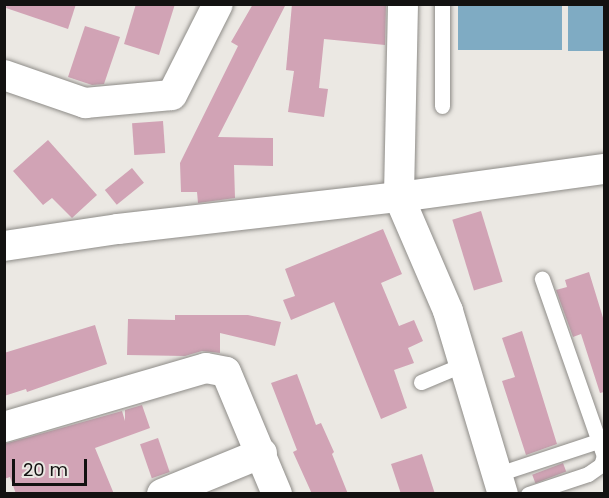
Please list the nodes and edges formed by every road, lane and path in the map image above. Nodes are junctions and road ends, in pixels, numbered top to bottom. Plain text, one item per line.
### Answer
1 (218, 4) edge
2 (403, 4) edge
3 (442, 4) edge
4 (4, 75) edge
5 (442, 106) dead end
6 (604, 170) edge
7 (399, 197) junction
8 (4, 246) edge
9 (542, 279) dead end
10 (464, 364) junction
11 (421, 382) dead end
12 (4, 427) edge
13 (598, 441) junction
14 (262, 453) junction
15 (500, 484) edge
16 (162, 494) edge
17 (277, 494) edge
18 (528, 494) edge

1 - 4 street
2 - 7 street
3 - 5 lane
6 - 7 street
7 - 8 street
7 - 10 street
9 - 13 lane
10 - 11 lane
10 - 15 street
12 - 14 street
13 - 15 lane
13 - 18 lane
14 - 16 street
14 - 17 street

